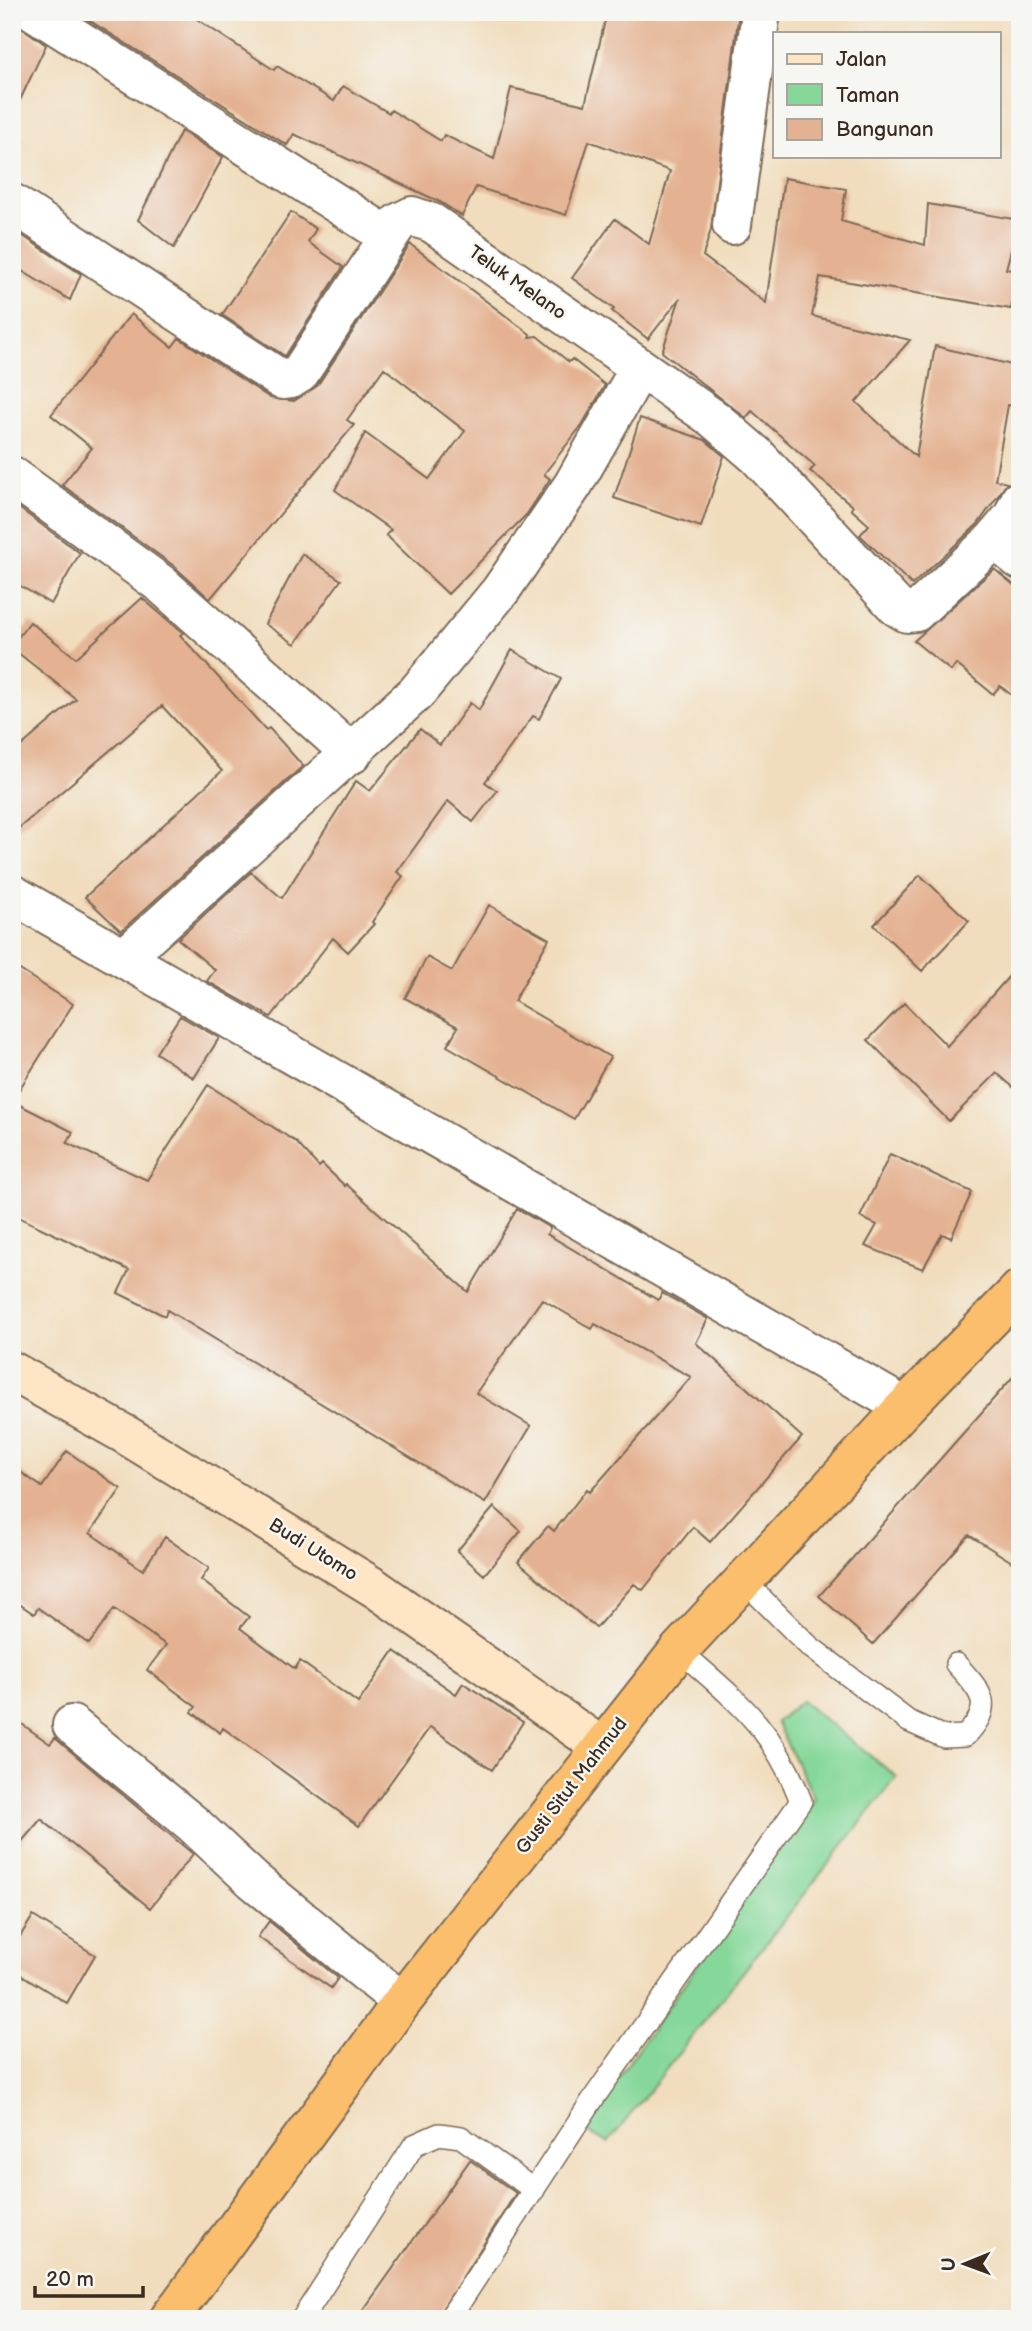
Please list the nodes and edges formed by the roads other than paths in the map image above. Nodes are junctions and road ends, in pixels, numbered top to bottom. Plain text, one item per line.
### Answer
1 (35, 12) edge
2 (761, 12) edge
3 (12, 203) edge
4 (732, 225) dead end
5 (388, 236) junction
6 (639, 369) junction
7 (12, 476) edge
8 (1020, 500) edge
9 (1007, 549) edge
10 (352, 754) junction
11 (12, 894) edge
12 (124, 958) junction
13 (1020, 1289) edge
14 (12, 1371) edge
15 (905, 1406) junction
16 (744, 1581) junction
17 (679, 1650) junction
18 (956, 1664) dead end
19 (72, 1725) dead end
20 (602, 1747) junction
21 (402, 2002) junction
22 (534, 2189) junction
23 (169, 2319) edge
24 (302, 2319) edge
25 (449, 2319) edge

1 - 5 street
2 - 4 street
3 - 5 street, Teluk Melano
5 - 6 street, Teluk Melano
6 - 9 street, Teluk Melano
6 - 10 street
7 - 10 street
8 - 9 street
10 - 12 street
11 - 12 street
12 - 15 street
13 - 15 highway, Gusti Situt Mahmud
14 - 20 street, Budi Utomo
15 - 16 highway, Gusti Situt Mahmud
16 - 17 highway, Gusti Situt Mahmud
16 - 18 lane
17 - 20 highway, Gusti Situt Mahmud
17 - 22 lane
19 - 21 street
20 - 21 highway, Gusti Situt Mahmud
21 - 23 highway, Gusti Situt Mahmud
22 - 24 lane
22 - 25 lane

